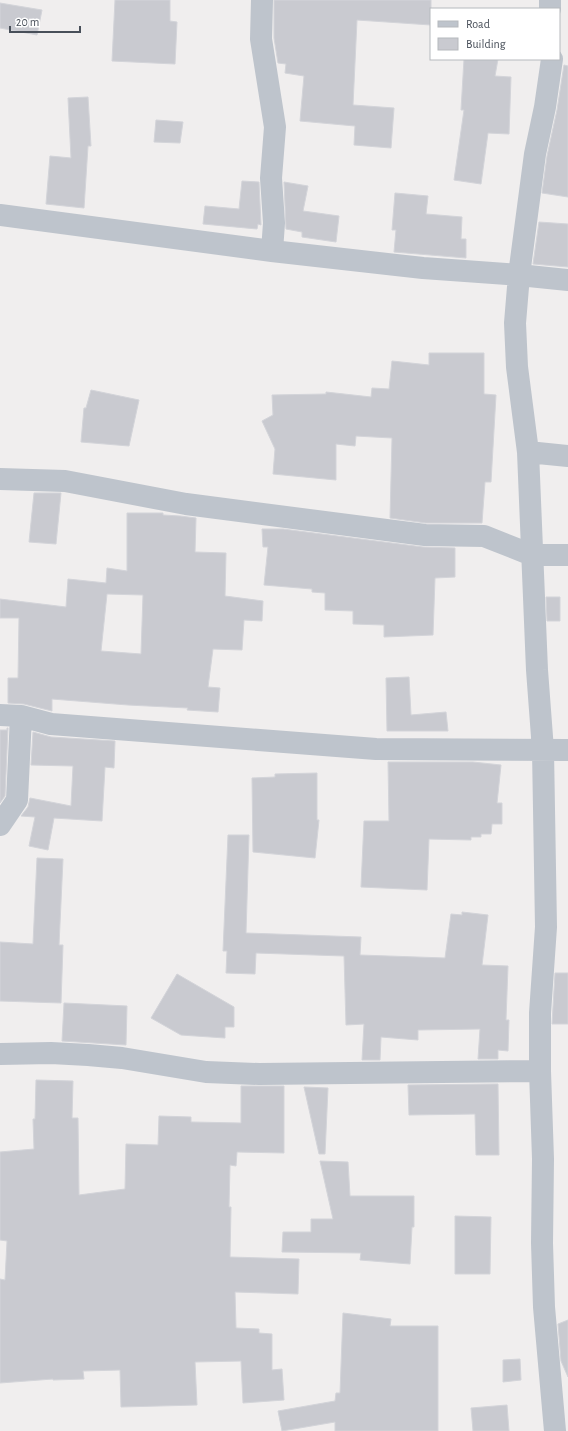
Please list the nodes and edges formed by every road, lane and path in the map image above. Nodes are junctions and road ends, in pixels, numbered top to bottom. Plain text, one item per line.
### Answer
1 (262, 0) edge
2 (552, 60) edge
3 (0, 215) edge
4 (272, 251) junction
5 (520, 275) junction
6 (568, 280) edge
7 (528, 452) junction
8 (568, 456) edge
9 (0, 479) edge
10 (532, 555) junction
11 (568, 555) edge
12 (11, 716) edge
13 (543, 750) junction
14 (568, 750) edge
15 (0, 826) edge
16 (0, 1054) edge
17 (540, 1071) junction
18 (555, 1431) edge

1 - 4 street
2 - 5 street
3 - 4 street
4 - 5 street
5 - 6 street
5 - 7 street
7 - 8 street
7 - 10 street
9 - 10 street
10 - 11 street
10 - 13 street
12 - 13 street
12 - 15 street
13 - 14 street
13 - 17 street
16 - 17 street
17 - 18 street

